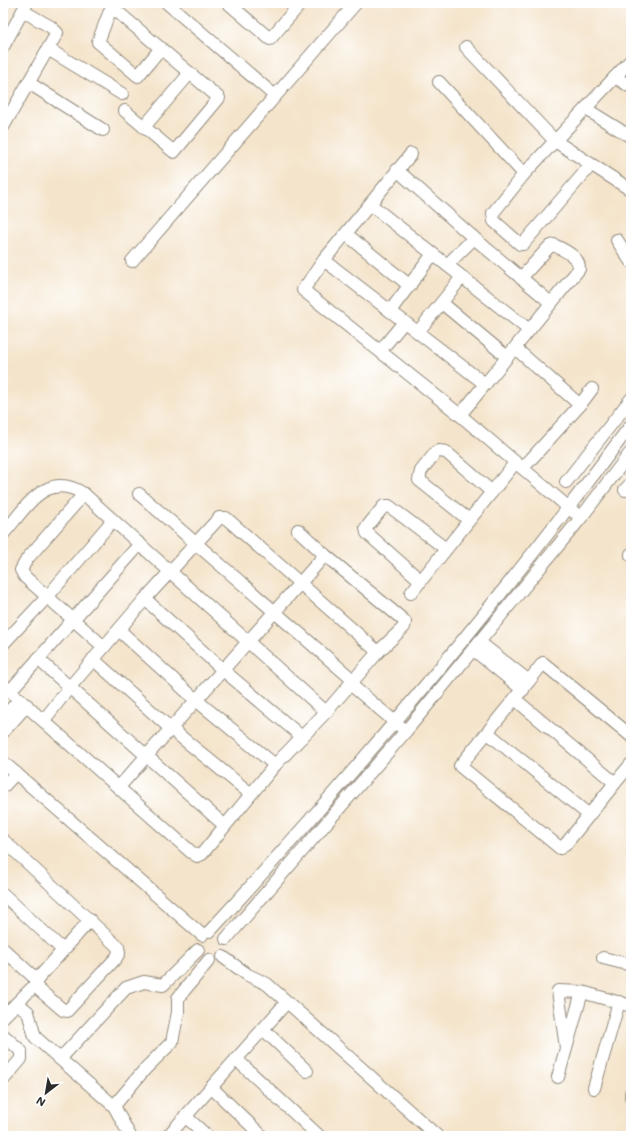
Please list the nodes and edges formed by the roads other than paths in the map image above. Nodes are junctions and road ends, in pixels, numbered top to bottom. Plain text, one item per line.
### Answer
1 (167, 3) edge
2 (228, 3) edge
3 (113, 5) edge
4 (294, 5) edge
5 (349, 6) edge
6 (25, 7) edge
7 (3, 47) edge
8 (466, 47) dead end
9 (161, 48) junction
10 (48, 49) junction
11 (631, 60) edge
12 (190, 73) junction
13 (615, 77) junction
14 (439, 82) dead end
15 (29, 83) junction
16 (631, 87) edge
17 (122, 94) dead end
18 (275, 96) junction
19 (586, 109) junction
20 (125, 111) dead end
21 (3, 127) edge
22 (144, 127) junction
23 (104, 130) dead end
24 (631, 137) edge
25 (555, 141) junction
26 (411, 154) dead end
27 (591, 165) junction
28 (397, 170) junction
29 (524, 174) junction
30 (631, 190) edge
31 (371, 204) junction
32 (346, 234) junction
33 (474, 238) junction
34 (617, 240) dead end
35 (433, 254) junction
36 (324, 260) junction
37 (132, 261) dead end
38 (631, 262) edge
39 (447, 265) junction
40 (462, 277) junction
41 (521, 278) junction
42 (410, 286) junction
43 (442, 303) junction
44 (551, 303) junction
45 (390, 311) junction
46 (404, 322) junction
47 (529, 330) junction
48 (418, 332) junction
49 (381, 350) junction
50 (511, 352) junction
51 (485, 384) junction
52 (592, 389) dead end
53 (631, 399) edge
54 (580, 405) junction
55 (460, 415) junction
56 (631, 425) edge
57 (618, 443) junction
58 (631, 452) edge
59 (519, 465) junction
60 (566, 482) dead end
61 (492, 492) junction
62 (84, 494) junction
63 (139, 494) dead end
64 (569, 508) junction
65 (580, 519) junction
66 (113, 520) junction
67 (469, 520) junction
68 (298, 530) dead end
69 (3, 534) edge
70 (140, 544) junction
71 (197, 544) junction
72 (446, 549) junction
73 (325, 555) junction
74 (170, 572) junction
75 (421, 581) junction
76 (300, 583) junction
77 (411, 592) dead end
78 (48, 596) junction
79 (145, 598) junction
80 (276, 612) junction
81 (73, 620) junction
82 (119, 630) junction
83 (249, 643) junction
84 (3, 644) edge
85 (476, 646) junction
86 (104, 647) junction
87 (378, 652) junction
88 (38, 659) junction
89 (93, 659) junction
90 (223, 670) junction
91 (352, 681) junction
92 (6, 688) edge
93 (69, 688) junction
94 (523, 690) junction
95 (196, 700) junction
96 (23, 702) junction
97 (326, 712) junction
98 (3, 718) edge
99 (397, 719) junction
100 (44, 720) junction
101 (170, 728) junction
102 (409, 729) junction
103 (3, 732) edge
104 (488, 732) junction
105 (631, 736) edge
106 (302, 737) junction
107 (146, 757) junction
108 (3, 762) edge
109 (631, 764) edge
110 (275, 765) junction
111 (16, 772) junction
112 (615, 783) junction
113 (3, 787) edge
114 (119, 787) junction
115 (251, 794) junction
116 (589, 815) junction
117 (224, 825) junction
118 (3, 840) edge
119 (3, 894) edge
120 (90, 920) junction
121 (206, 933) junction
122 (226, 938) junction
123 (3, 949) edge
124 (63, 950) junction
125 (198, 950) junction
126 (223, 957) junction
127 (603, 958) dead end
128 (209, 960) junction
129 (631, 965) edge
130 (36, 982) junction
131 (163, 985) junction
132 (582, 992) junction
133 (178, 998) junction
134 (17, 1002) junction
135 (287, 1002) junction
136 (619, 1002) junction
137 (631, 1006) edge
138 (4, 1014) edge
139 (264, 1030) junction
140 (3, 1034) edge
141 (566, 1048) junction
142 (60, 1059) junction
143 (236, 1059) junction
144 (307, 1071) dead end
145 (558, 1077) dead end
146 (3, 1080) edge
147 (210, 1087) junction
148 (594, 1088) dead end
149 (631, 1094) edge
150 (631, 1097) edge
151 (114, 1106) junction
152 (185, 1116) junction
153 (130, 1136) edge
154 (168, 1136) edge
155 (206, 1136) edge
156 (262, 1136) edge
157 (320, 1136) edge
158 (437, 1136) edge

1 - 18 street
2 - 4 street
3 - 9 street
3 - 9 street
5 - 18 street
6 - 7 street
6 - 10 street
8 - 25 street
9 - 12 street
10 - 15 street
10 - 17 street
11 - 13 street
12 - 22 street
12 - 22 street
13 - 16 street
13 - 19 street
14 - 29 street
15 - 21 street
15 - 23 street
18 - 37 street
19 - 24 street
19 - 25 street
20 - 22 street
25 - 27 street
25 - 29 street
26 - 28 street
27 - 29 street
27 - 30 street
28 - 31 street
28 - 33 street
31 - 32 street
31 - 35 street
32 - 36 street
32 - 42 street
33 - 39 street
33 - 41 street
34 - 38 street
35 - 39 street
35 - 42 street
36 - 45 street
36 - 49 street
39 - 40 street
40 - 43 street
40 - 47 street
41 - 44 street
41 - 44 street
42 - 45 street
43 - 48 street
43 - 50 street
44 - 47 street
45 - 46 street
46 - 48 street
46 - 49 street
47 - 50 street
48 - 51 street
49 - 55 street
50 - 51 street
50 - 54 street
51 - 55 street
52 - 54 street
53 - 60 street
54 - 59 street
55 - 59 street
56 - 57 street
57 - 58 street
57 - 64 street
58 - 65 street
59 - 61 street
59 - 64 street
61 - 67 street
61 - 67 street
62 - 66 street
62 - 69 street
62 - 78 street
63 - 71 street
64 - 65 street
64 - 99 street
65 - 85 street
66 - 70 street
66 - 78 street
67 - 72 street
68 - 73 street
70 - 74 street
70 - 81 street
71 - 74 street
71 - 76 street
71 - 80 street
72 - 75 street
72 - 75 street
73 - 76 street
73 - 87 street
74 - 79 street
74 - 83 street
75 - 77 street
76 - 80 street
76 - 87 street
78 - 81 street
78 - 84 street
79 - 82 street
79 - 90 street
80 - 83 street
80 - 91 street
81 - 86 street
81 - 88 street
82 - 86 street
82 - 95 street
83 - 90 street
83 - 97 street
85 - 94 street
85 - 102 street
86 - 89 street
87 - 91 street
88 - 92 street
88 - 93 street
89 - 93 street
89 - 101 street
90 - 95 street
90 - 106 street
91 - 97 street
91 - 99 street
92 - 96 street
93 - 100 street
93 - 107 street
94 - 104 street
94 - 105 street
94 - 112 street
95 - 101 street
95 - 110 street
96 - 98 street
96 - 100 street
96 - 103 street
97 - 106 street
99 - 102 street
99 - 121 street
100 - 114 street
101 - 107 street
101 - 115 street
102 - 122 street
104 - 116 street
104 - 116 street
106 - 110 street
107 - 114 street
107 - 117 street
108 - 111 street
109 - 112 street
110 - 115 street
111 - 113 street
111 - 121 street
112 - 116 street
114 - 117 street
115 - 117 street
118 - 120 street
119 - 124 street
120 - 124 street
120 - 130 street
121 - 122 street
121 - 125 street
122 - 126 street
123 - 130 street
124 - 130 street
125 - 128 street
125 - 131 street
126 - 128 street
126 - 135 street
127 - 129 street
128 - 133 street
130 - 134 street
131 - 133 street
131 - 142 street
132 - 136 street
132 - 141 street
132 - 141 street
133 - 151 street
134 - 138 street
134 - 142 street
135 - 139 street
135 - 158 street
136 - 137 street
136 - 148 street
139 - 143 street
139 - 144 street
140 - 146 street
141 - 145 street
142 - 151 street
143 - 147 street
143 - 157 street
147 - 152 street
147 - 156 street
149 - 150 street
151 - 153 street
152 - 154 street
152 - 155 street

